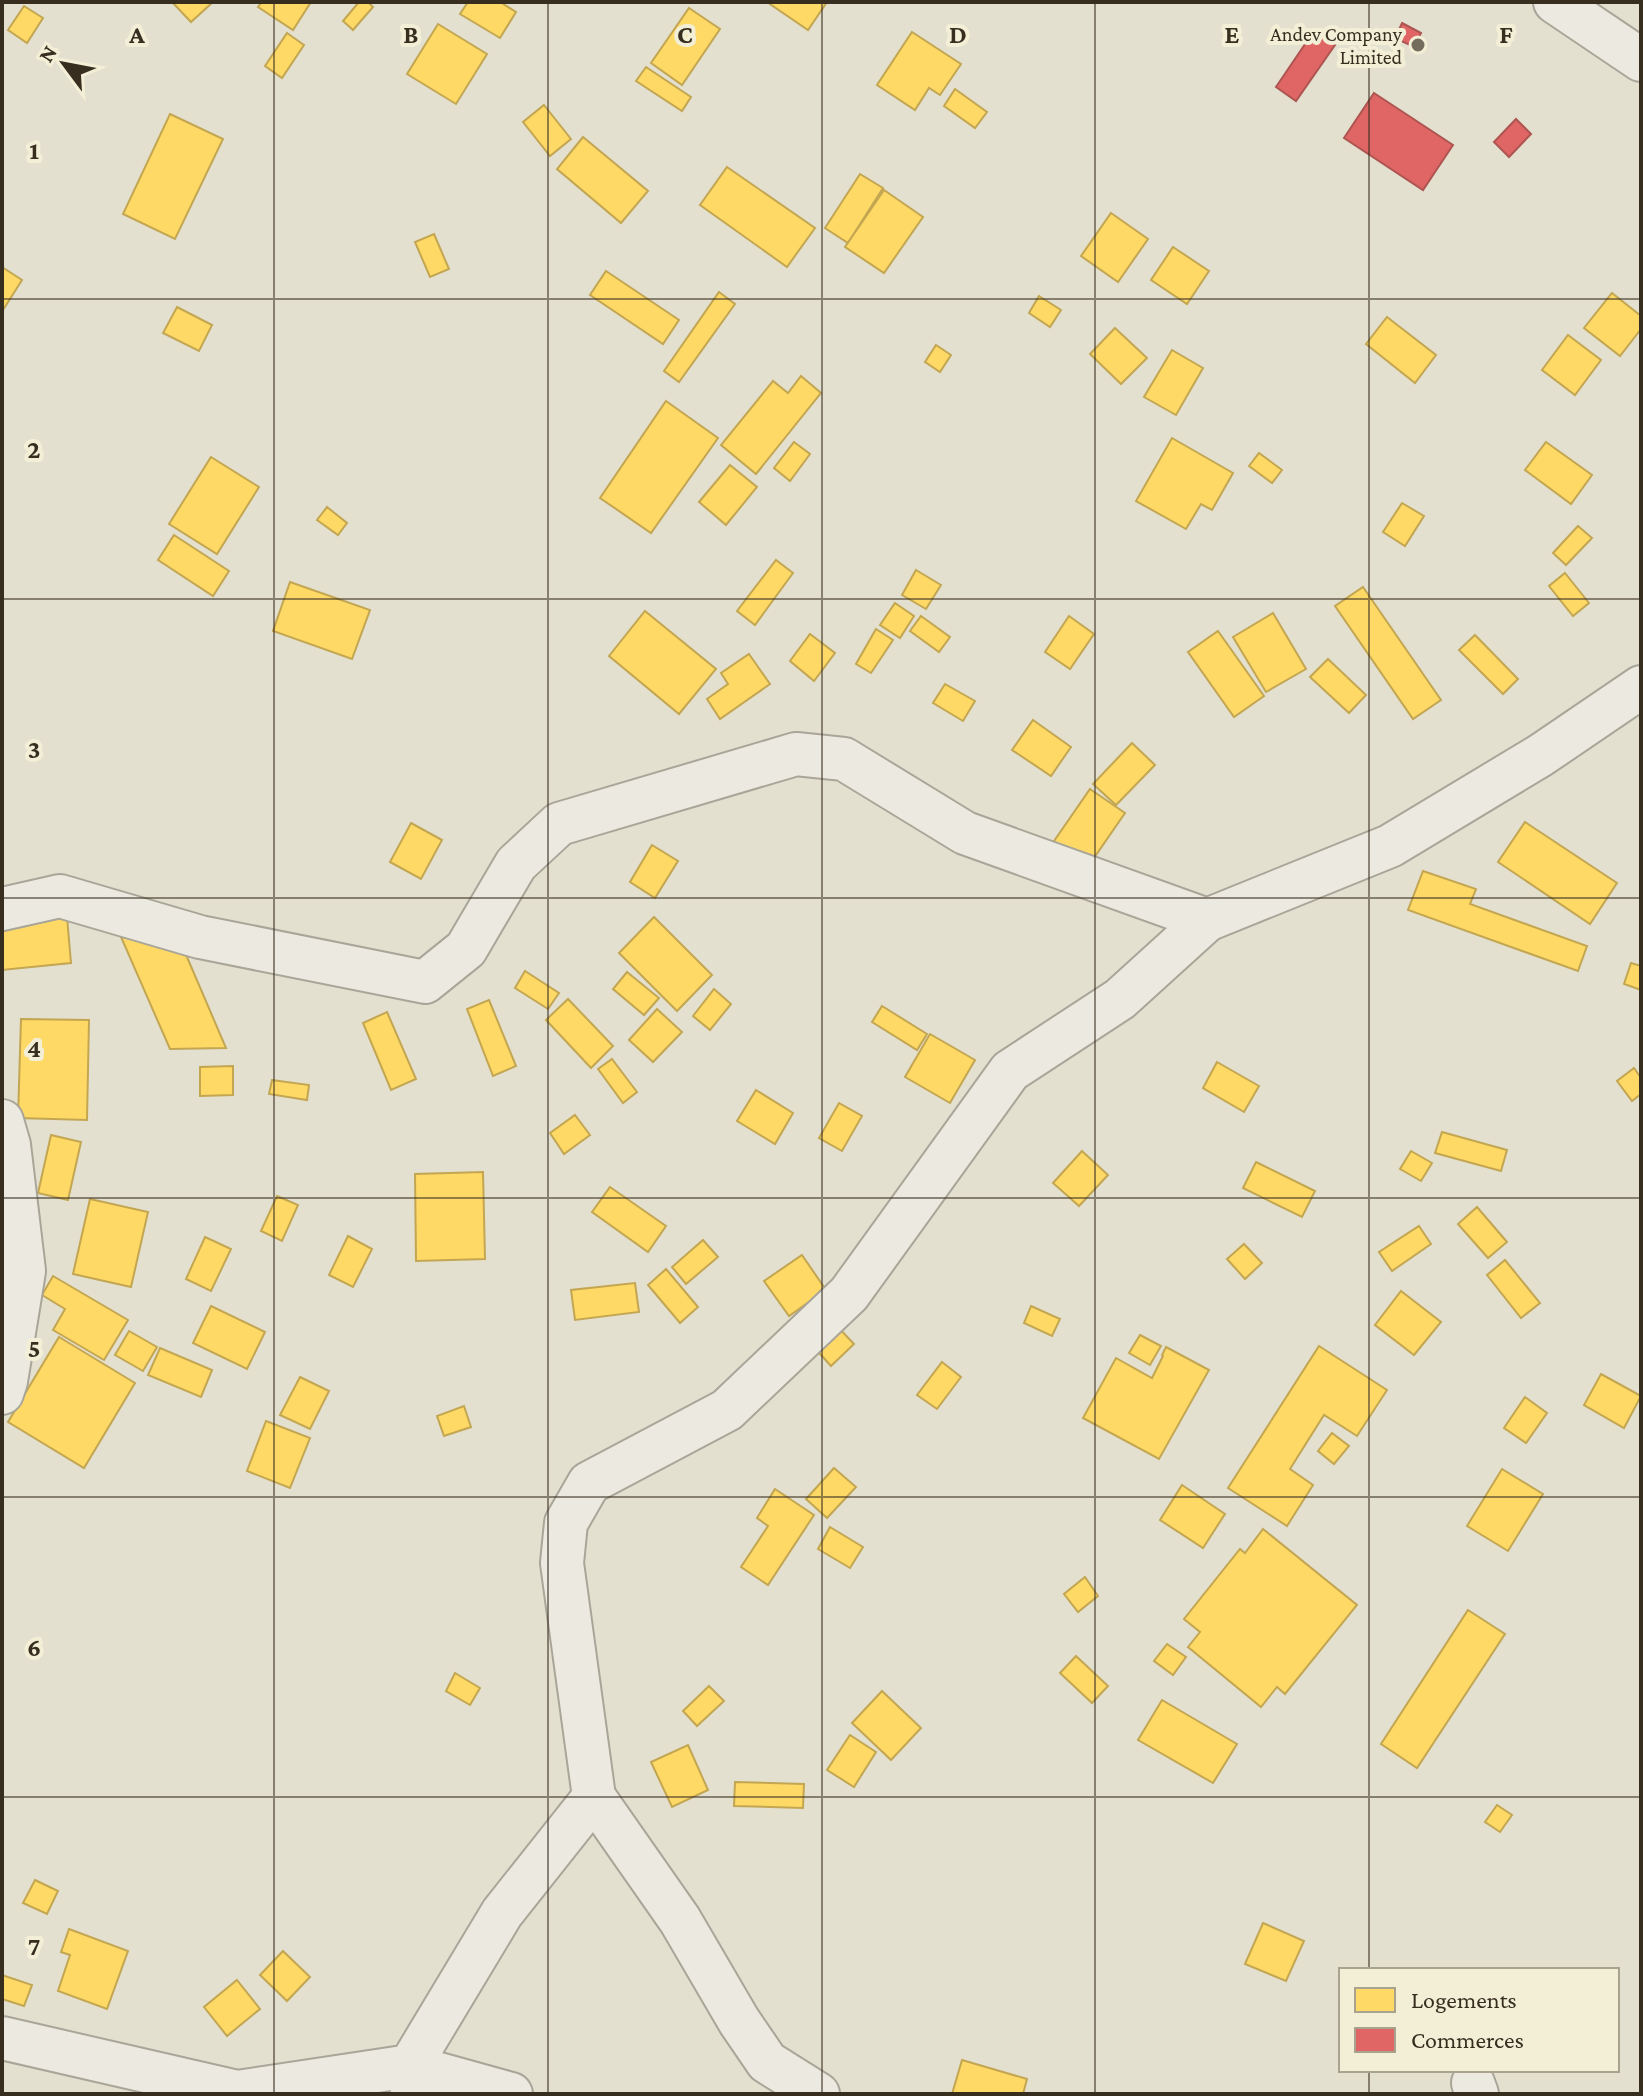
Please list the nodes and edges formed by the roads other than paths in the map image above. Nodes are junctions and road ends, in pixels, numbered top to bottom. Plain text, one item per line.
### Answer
1 (1555, 2) edge
2 (1641, 60) edge
3 (1641, 687) edge
4 (2, 909) edge
5 (1207, 920) junction
6 (2, 1121) edge
7 (2, 1393) edge
8 (594, 1797) junction
9 (2, 2038) edge
10 (411, 2080) edge
11 (511, 2094) edge
12 (818, 2094) edge

1 - 2 street
3 - 5 street
4 - 5 street
5 - 8 street
6 - 7 street
8 - 10 street
8 - 12 street
9 - 10 street
10 - 11 street

